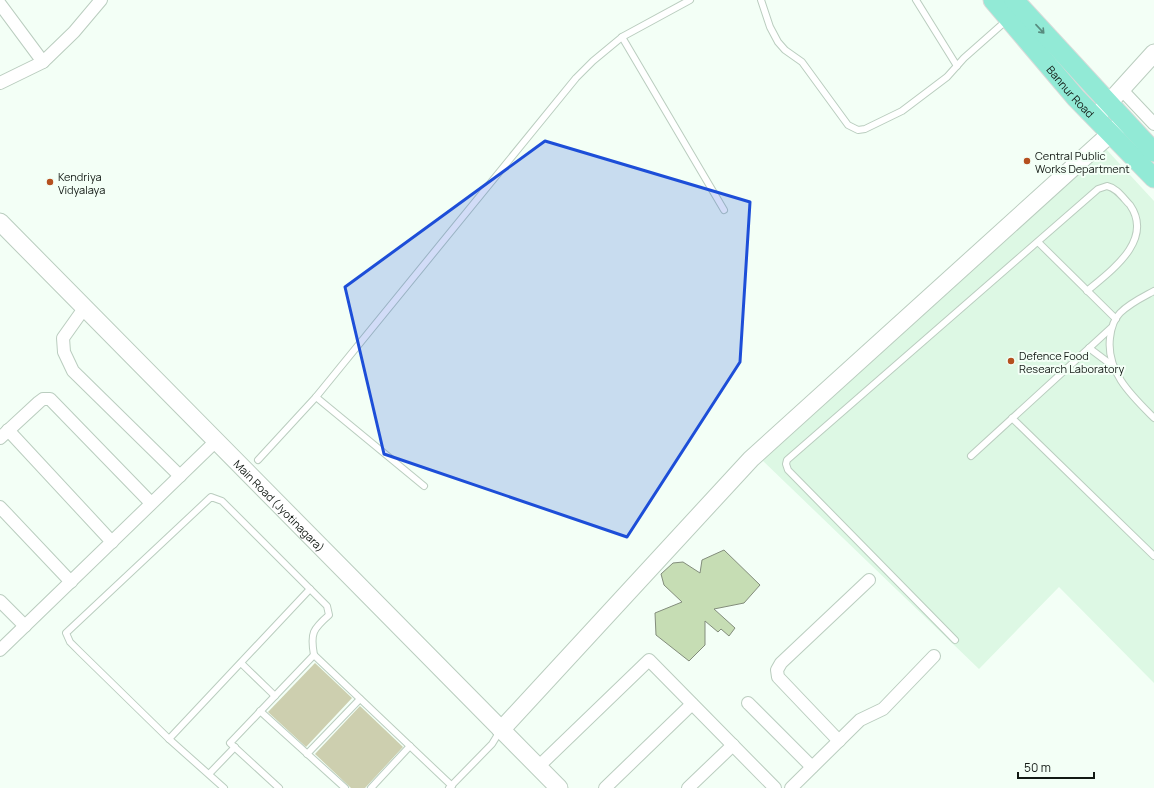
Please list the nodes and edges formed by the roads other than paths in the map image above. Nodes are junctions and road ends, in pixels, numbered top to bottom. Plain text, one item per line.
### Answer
1 (101, 0) edge
2 (690, 0) edge
3 (761, 0) edge
4 (916, 0) edge
5 (993, 0) edge
6 (1014, 0) edge
7 (0, 4) edge
8 (1009, 18) junction
9 (622, 37) junction
10 (1154, 53) edge
11 (43, 62) junction
12 (956, 66) junction
13 (0, 82) edge
14 (1121, 89) junction
15 (1108, 103) junction
16 (1096, 117) junction
17 (1125, 121) junction
18 (1154, 124) edge
19 (1111, 134) junction
20 (1154, 152) edge
21 (1154, 178) edge
22 (724, 210) dead end
23 (0, 222) edge
24 (1038, 242) junction
25 (1087, 291) junction
26 (1154, 291) edge
27 (85, 307) junction
28 (1116, 319) junction
29 (1111, 328) junction
30 (1089, 348) junction
31 (1113, 366) junction
32 (316, 397) junction
33 (1012, 418) junction
34 (1154, 418) edge
35 (4, 434) edge
36 (216, 442) junction
37 (971, 456) dead end
38 (258, 460) dead end
39 (180, 476) junction
40 (424, 486) dead end
41 (151, 503) junction
42 (0, 506) edge
43 (112, 542) junction
44 (1154, 556) edge
45 (869, 580) dead end
46 (70, 582) junction
47 (310, 589) junction
48 (0, 601) edge
49 (25, 626) junction
50 (955, 640) dead end
51 (0, 650) edge
52 (314, 655) junction
53 (934, 656) dead end
54 (241, 663) junction
55 (275, 696) junction
56 (360, 698) junction
57 (748, 703) dead end
58 (692, 704) junction
59 (260, 712) junction
60 (501, 730) junction
61 (169, 739) junction
62 (839, 741) junction
63 (410, 746) junction
64 (733, 746) junction
65 (234, 747) junction
66 (307, 754) junction
67 (538, 767) junction
68 (812, 767) junction
69 (209, 774) junction
70 (450, 787) edge
71 (772, 787) edge
72 (224, 788) edge
73 (279, 788) edge
74 (345, 788) edge
75 (371, 788) edge
76 (557, 788) edge
77 (605, 788) edge
78 (688, 788) edge
79 (791, 788) edge

1 - 11 street
2 - 9 lane
3 - 12 lane
4 - 12 lane
5 - 8 main road, Bannur Road
6 -> 15 main road
7 - 11 street
8 - 12 lane
8 - 16 main road, Bannur Road
9 - 22 lane
9 - 32 lane
10 - 14 street
11 - 13 street
14 - 15 street
14 - 18 street
15 - 16 street
15 - 17 main road
16 - 19 main road, Bannur Road
17 - 19 street
17 - 20 main road
19 - 21 main road, Bannur Road
19 - 60 street
23 - 27 street, Main Road (Jyotinagara)
24 - 25 lane
24 - 25 lane
24 - 50 lane
25 - 28 lane
26 - 28 lane
27 - 36 street, Main Road (Jyotinagara)
27 - 39 street
28 - 29 lane
29 - 30 lane
29 - 31 lane
30 - 31 lane
30 - 33 lane
31 - 34 lane
32 - 38 lane
32 - 40 lane
33 - 37 lane
33 - 44 lane
35 - 41 street
35 - 43 street
36 - 39 street
36 - 60 street, Main Road (Jyotinagara)
39 - 41 street
41 - 43 street
42 - 46 street
43 - 46 street
45 - 62 street
46 - 49 street
47 - 52 lane
47 - 54 lane
47 - 61 lane
48 - 49 street
49 - 51 street
52 - 55 lane
52 - 56 lane
53 - 62 street
54 - 55 lane
54 - 61 lane
55 - 59 lane
56 - 63 lane
56 - 66 lane
57 - 68 street
58 - 64 street
58 - 67 street
58 - 77 street
59 - 65 lane
59 - 66 lane
60 - 67 street, Main Road (Jyotinagara)
60 - 70 lane
61 - 69 lane
62 - 68 street
63 - 70 lane
63 - 75 lane
64 - 71 street
64 - 78 street
65 - 69 lane
65 - 73 lane
66 - 74 lane
67 - 76 street, Main Road (Jyotinagara)
68 - 79 street
69 - 72 lane

